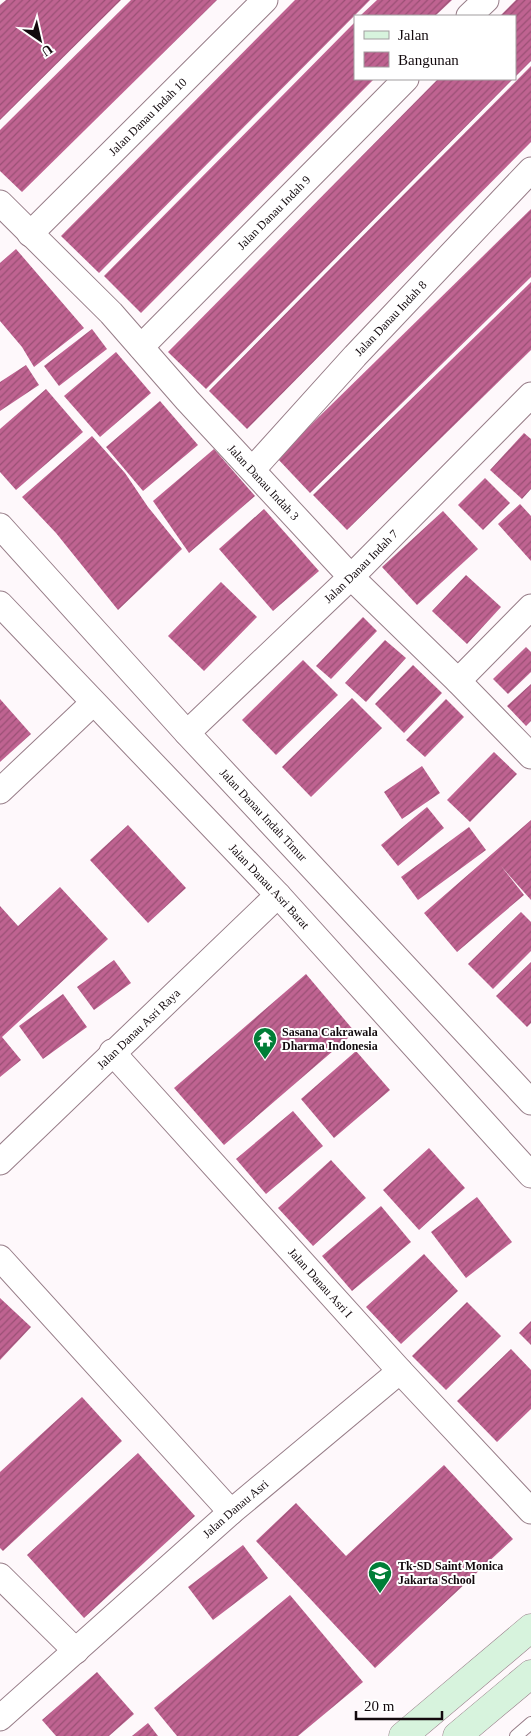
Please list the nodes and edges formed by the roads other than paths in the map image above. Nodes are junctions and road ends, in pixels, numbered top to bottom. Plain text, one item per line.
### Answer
1 (265, 0) edge
2 (486, 0) edge
3 (470, 15) edge
4 (405, 80) edge
5 (531, 170) edge
6 (0, 203) edge
7 (30, 234) junction
8 (141, 347) junction
9 (531, 395) edge
10 (253, 469) junction
11 (0, 526) edge
12 (351, 577) junction
13 (0, 604) edge
14 (531, 607) edge
15 (458, 681) junction
16 (93, 703) junction
17 (187, 733) junction
18 (531, 756) edge
19 (0, 791) edge
20 (278, 895) junction
21 (112, 1052) junction
22 (531, 1102) edge
23 (0, 1162) edge
24 (531, 1175) edge
25 (0, 1258) edge
26 (400, 1371) junction
27 (531, 1511) edge
28 (231, 1512) junction
29 (0, 1576) edge
30 (531, 1628) edge
31 (76, 1651) junction
32 (531, 1674) edge
33 (0, 1718) edge
34 (531, 1723) edge
35 (403, 1736) edge
36 (457, 1736) edge
37 (516, 1736) edge

1 - 7 street, Jalan Danau Indah 10
2 - 3 street
4 - 8 street, Jalan Danau Indah 9
5 - 10 street, Jalan Danau Indah 8
6 - 7 street, Jalan Danau Indah 3
7 - 8 street, Jalan Danau Indah 3
8 - 10 street, Jalan Danau Indah 3
9 - 12 street, Jalan Danau Indah 7
10 - 12 street, Jalan Danau Indah 3
11 - 17 street, Jalan Danau Indah Timur
12 - 15 street, Jalan Danau Indah 3
12 - 17 street, Jalan Danau Indah 7
13 - 16 street, Jalan Danau Asri Barat
14 - 15 street
15 - 18 street, Jalan Danau Indah 3
16 - 19 street
16 - 20 street, Jalan Danau Asri Barat
17 - 22 street, Jalan Danau Indah Timur
20 - 21 street, Jalan Danau Asri Raya
20 - 24 street, Jalan Danau Asri Barat
21 - 23 street, Jalan Danau Asri Raya
21 - 26 street, Jalan Danau Asri I
25 - 28 street
26 - 27 street, Jalan Danau Asri I
26 - 28 street, Jalan Danau Asri
28 - 31 street, Jalan Danau Asri
29 - 31 street
30 - 35 street
31 - 33 street, Jalan Danau Asri
32 - 36 street
34 - 37 lane

